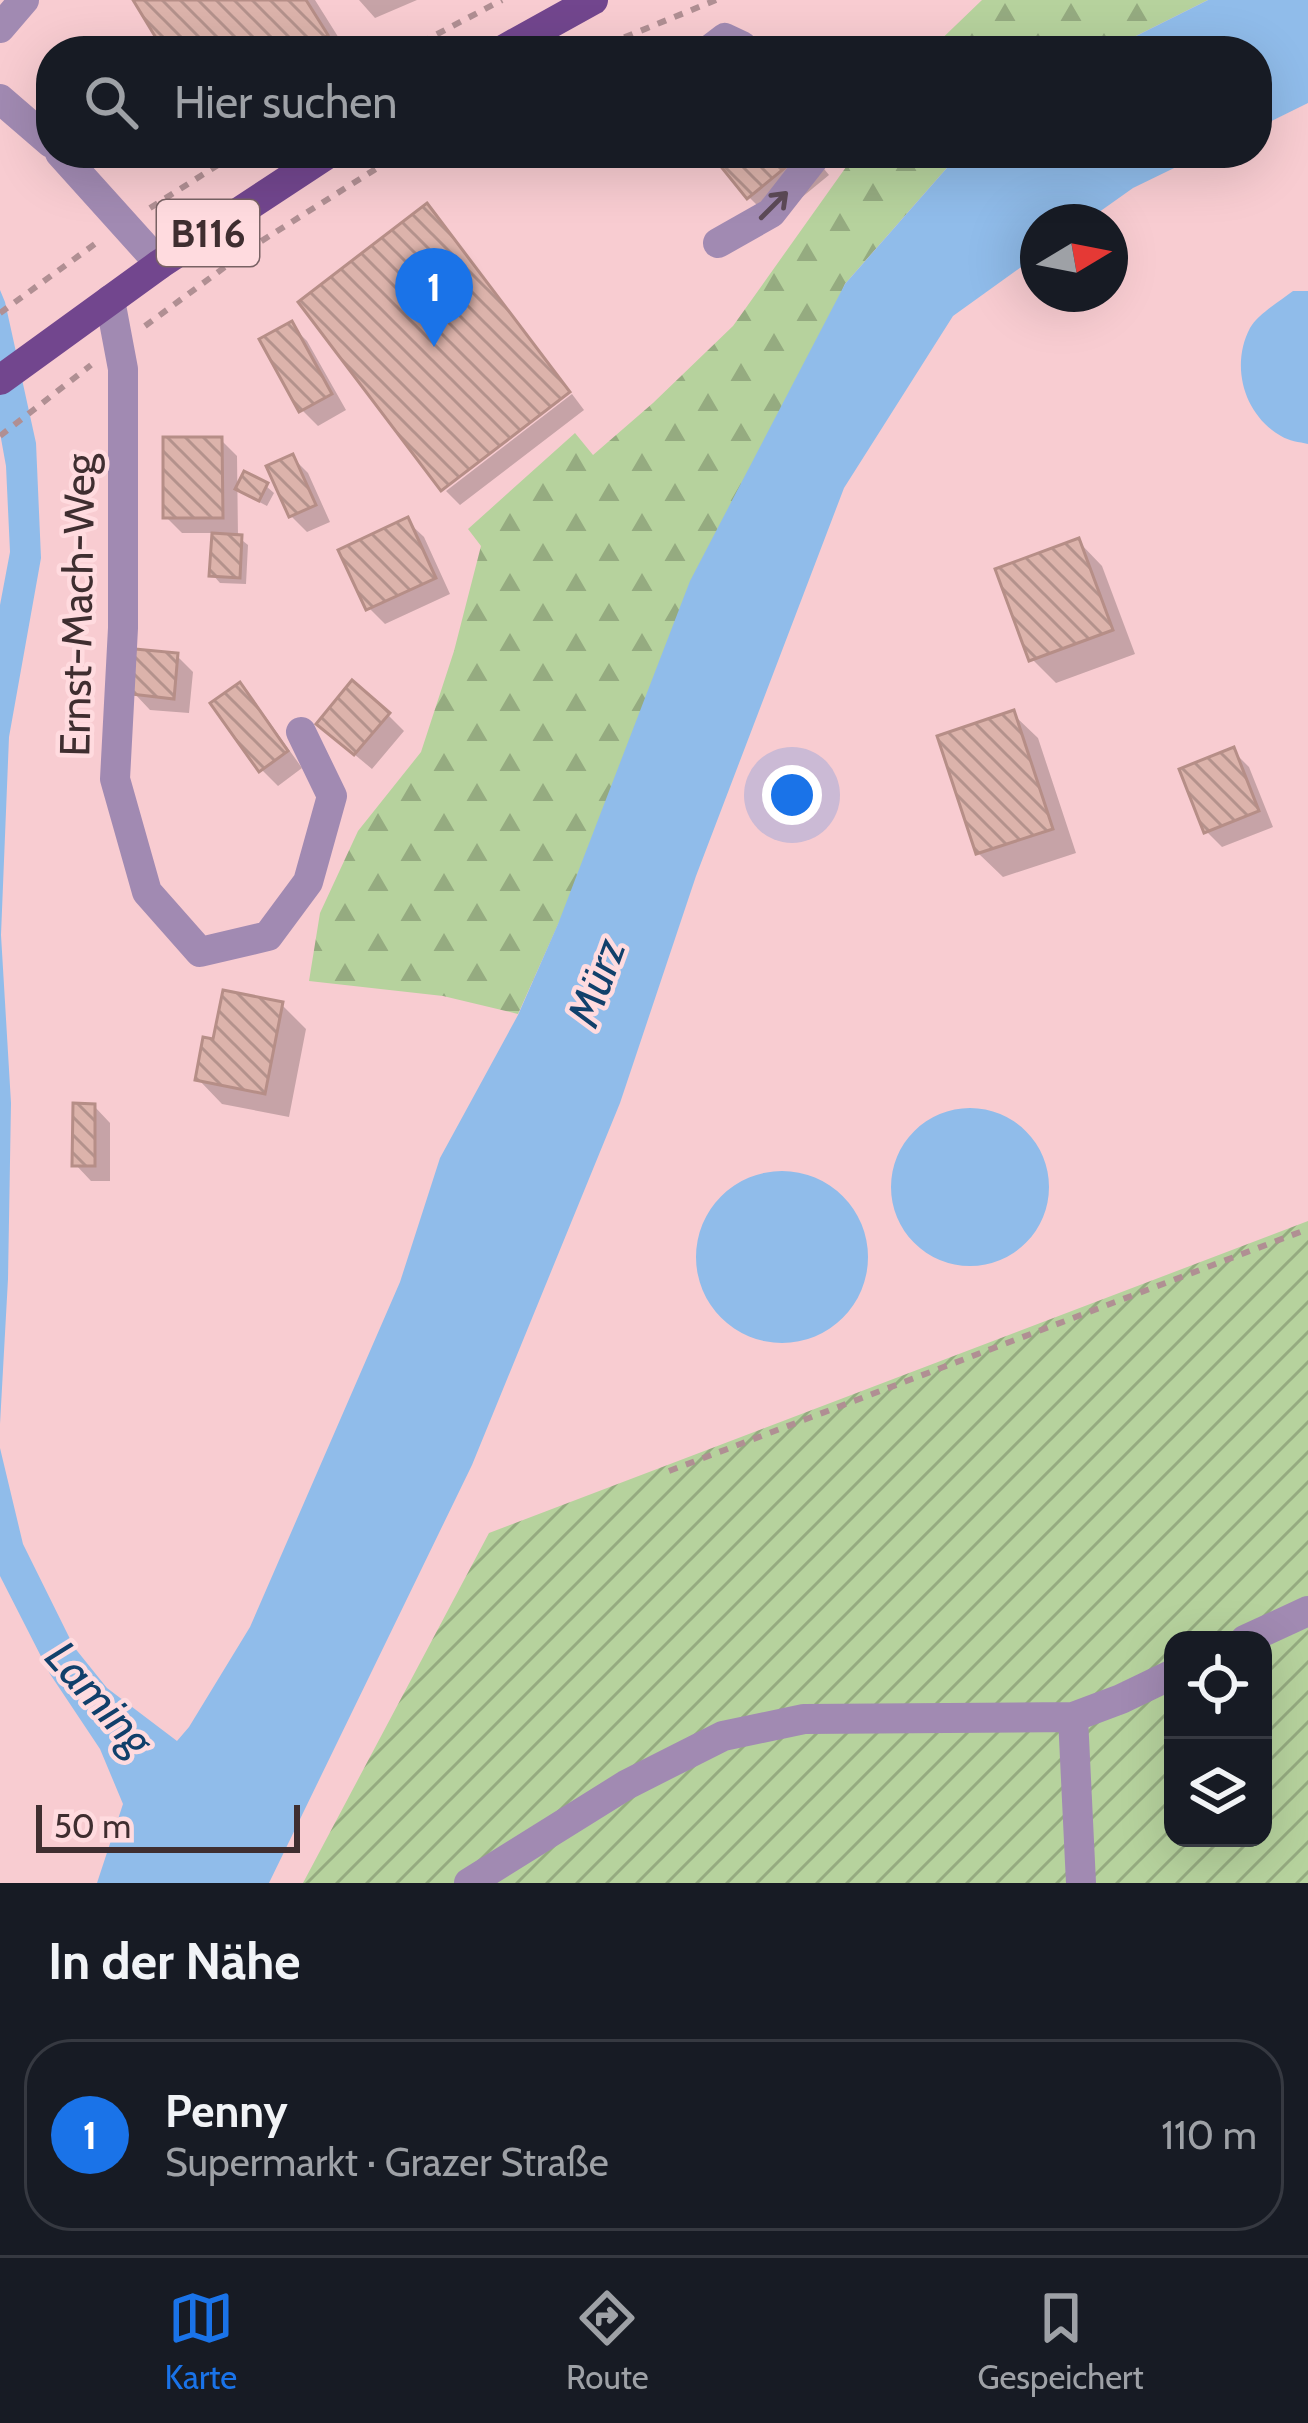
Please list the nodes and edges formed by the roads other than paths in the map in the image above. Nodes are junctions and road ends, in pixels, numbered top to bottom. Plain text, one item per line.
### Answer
1 (24, 0) edge
2 (593, 0) edge
3 (0, 28) edge
4 (527, 36) edge
5 (0, 99) edge
6 (36, 130) edge
7 (74, 168) edge
8 (306, 168) edge
9 (806, 168) edge
10 (718, 243) dead end
11 (160, 264) junction
12 (99, 307) junction
13 (0, 380) edge
14 (301, 732) dead end
15 (1308, 1611) edge
16 (1265, 1631) edge
17 (1164, 1678) edge
18 (1073, 1717) junction
19 (469, 1883) edge
20 (1081, 1883) edge

1 - 3 street
2 - 4 main road
5 - 6 street
7 - 11 street
8 - 11 main road, B116
10 -> 9 street
11 - 12 main road, B116
12 - 13 main road, B116
12 - 14 street, Ernst-Mach-Weg
15 - 16 street
17 - 18 street
18 - 19 street
18 - 20 street

